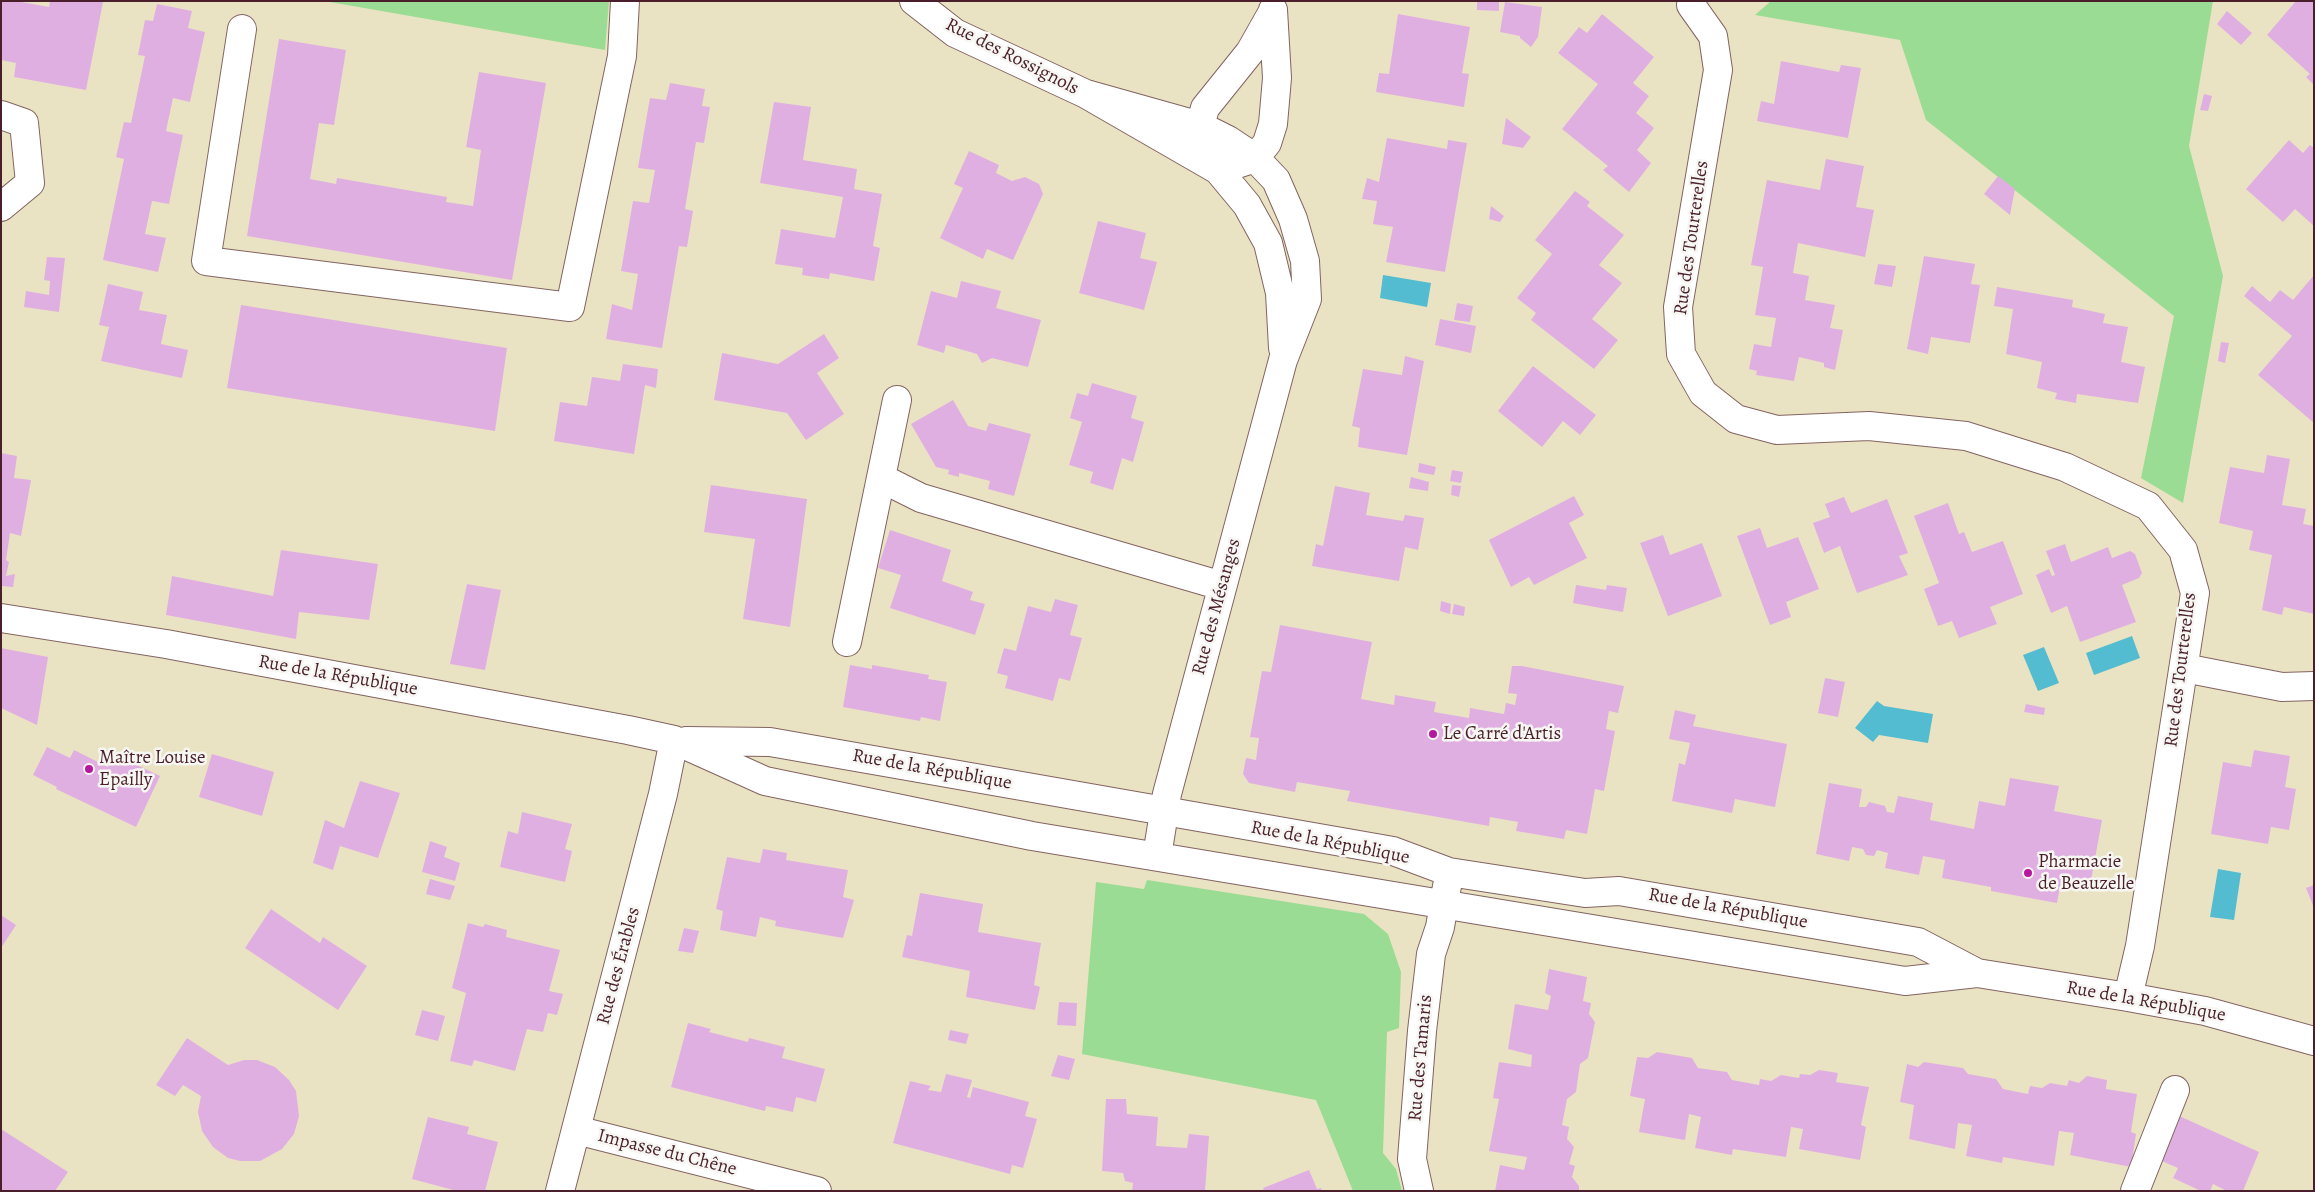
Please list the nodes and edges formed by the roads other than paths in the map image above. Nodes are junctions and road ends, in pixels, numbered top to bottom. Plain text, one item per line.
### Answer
1 (625, 1) edge
2 (914, 1) edge
3 (1691, 3) edge
4 (1273, 7) edge
5 (242, 29) dead end
6 (1086, 94) junction
7 (1, 115) edge
8 (1200, 126) junction
9 (1255, 158) junction
10 (1218, 170) junction
11 (1, 207) edge
12 (1283, 360) junction
13 (897, 400) dead end
14 (881, 478) junction
15 (1222, 586) junction
16 (1, 618) edge
17 (847, 642) dead end
18 (2184, 668) junction
19 (2314, 686) edge
20 (674, 740) junction
21 (1165, 810) junction
22 (1157, 856) junction
23 (1449, 872) junction
24 (1442, 915) junction
25 (1976, 973) junction
26 (2128, 997) junction
27 (2314, 1041) edge
28 (2175, 1090) dead end
29 (576, 1130) junction
30 (560, 1191) edge
31 (817, 1191) edge
32 (1419, 1191) edge
33 (2135, 1191) edge

1 - 5 street
2 - 6 street, Rue des Rossignols
3 - 18 street, Rue des Tourterelles
4 - 8 street
4 - 9 street
6 - 8 street, Rue des Rossignols
6 - 10 street, Rue des Rossignols
7 - 11 street
8 - 9 street, Rue des Mésanges
8 - 10 street, Rue des Mésanges
9 - 10 street
9 - 12 street, Rue des Mésanges
10 - 12 street, Rue des Mésanges
12 - 15 street, Rue des Mésanges
13 - 14 street
14 - 15 street
14 - 17 street
15 - 21 street, Rue des Mésanges
16 - 20 street, Rue de la République
18 - 19 street
18 - 26 street, Rue des Tourterelles
20 - 21 street, Rue de la République
20 - 22 street, Rue de la République
20 - 29 street, Rue des Érables
21 - 22 street, Rue des Mésanges
21 - 23 street, Rue de la République
22 - 24 street, Rue de la République
23 - 24 street, Rue des Tamaris
23 - 25 street, Rue de la République
24 - 25 street, Rue de la République
24 - 32 street, Rue des Tamaris
25 - 26 street, Rue de la République
26 - 27 street, Rue de la République
28 - 33 street
29 - 30 street, Rue des Érables
29 - 31 street, Impasse du Chêne

